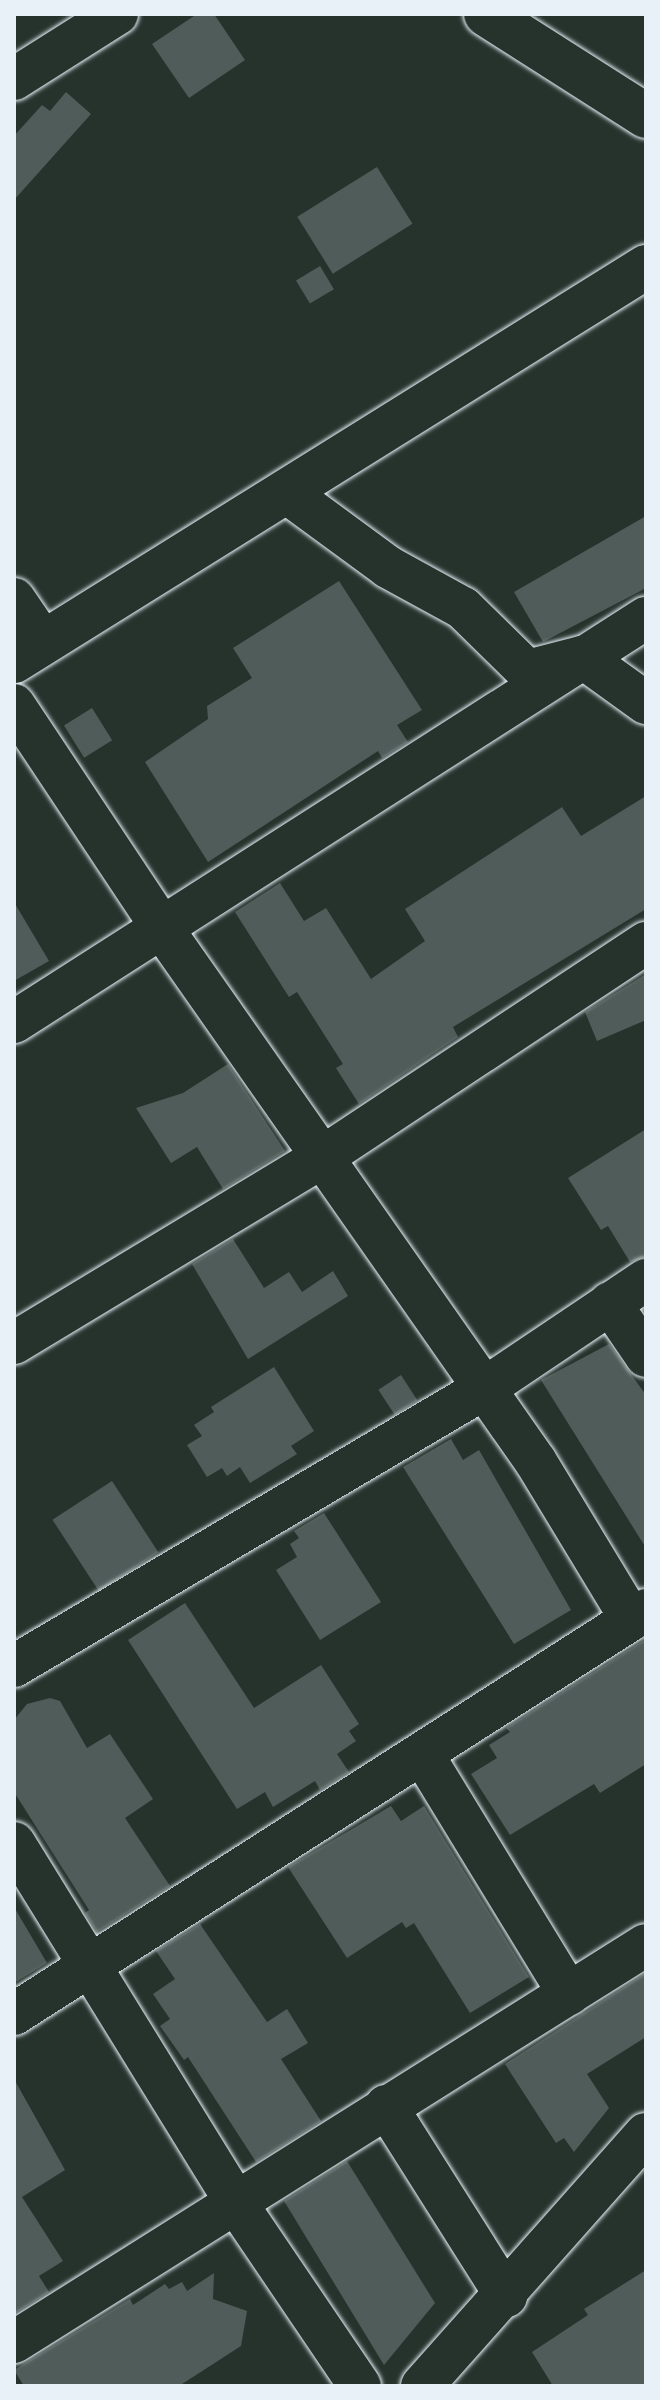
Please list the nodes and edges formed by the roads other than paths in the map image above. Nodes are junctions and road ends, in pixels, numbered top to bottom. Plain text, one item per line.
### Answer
1 (117, 14) edge
2 (486, 14) edge
3 (14, 79) edge
4 (646, 116) edge
5 (646, 267) edge
6 (286, 492) junction
7 (14, 599) edge
8 (646, 618) edge
9 (29, 652) edge
10 (582, 657) junction
11 (646, 703) edge
12 (14, 705) edge
13 (164, 931) junction
14 (646, 943) edge
15 (14, 1022) edge
16 (324, 1156) junction
17 (646, 1280) edge
18 (610, 1303) junction
19 (14, 1343) edge
20 (646, 1356) edge
21 (485, 1388) junction
22 (638, 1614) edge
23 (14, 1666) edge
24 (423, 1755) junction
25 (14, 1843) edge
26 (646, 1945) edge
27 (87, 1968) junction
28 (569, 1994) junction
29 (14, 2014) edge
30 (386, 2106) junction
31 (646, 2134) edge
32 (236, 2203) junction
33 (506, 2296) junction
34 (14, 2342) edge
35 (360, 2386) edge
36 (422, 2386) edge

1 - 3 street
2 - 4 street
5 - 6 street
6 - 9 street
6 - 10 street
7 - 9 street
8 - 10 street
10 - 11 street
10 - 13 street
12 - 13 street
13 - 15 street
13 - 16 street
14 - 16 street
16 - 19 street
16 - 21 street
17 - 18 street
18 - 20 street
18 - 21 street
21 - 22 street
21 - 23 street
22 - 24 street
24 - 27 street
24 - 28 street
25 - 27 street
26 - 28 street
27 - 29 street
27 - 32 street
28 - 30 street
30 - 32 street
30 - 33 street
31 - 33 street
32 - 34 street
32 - 35 street
33 - 36 street

